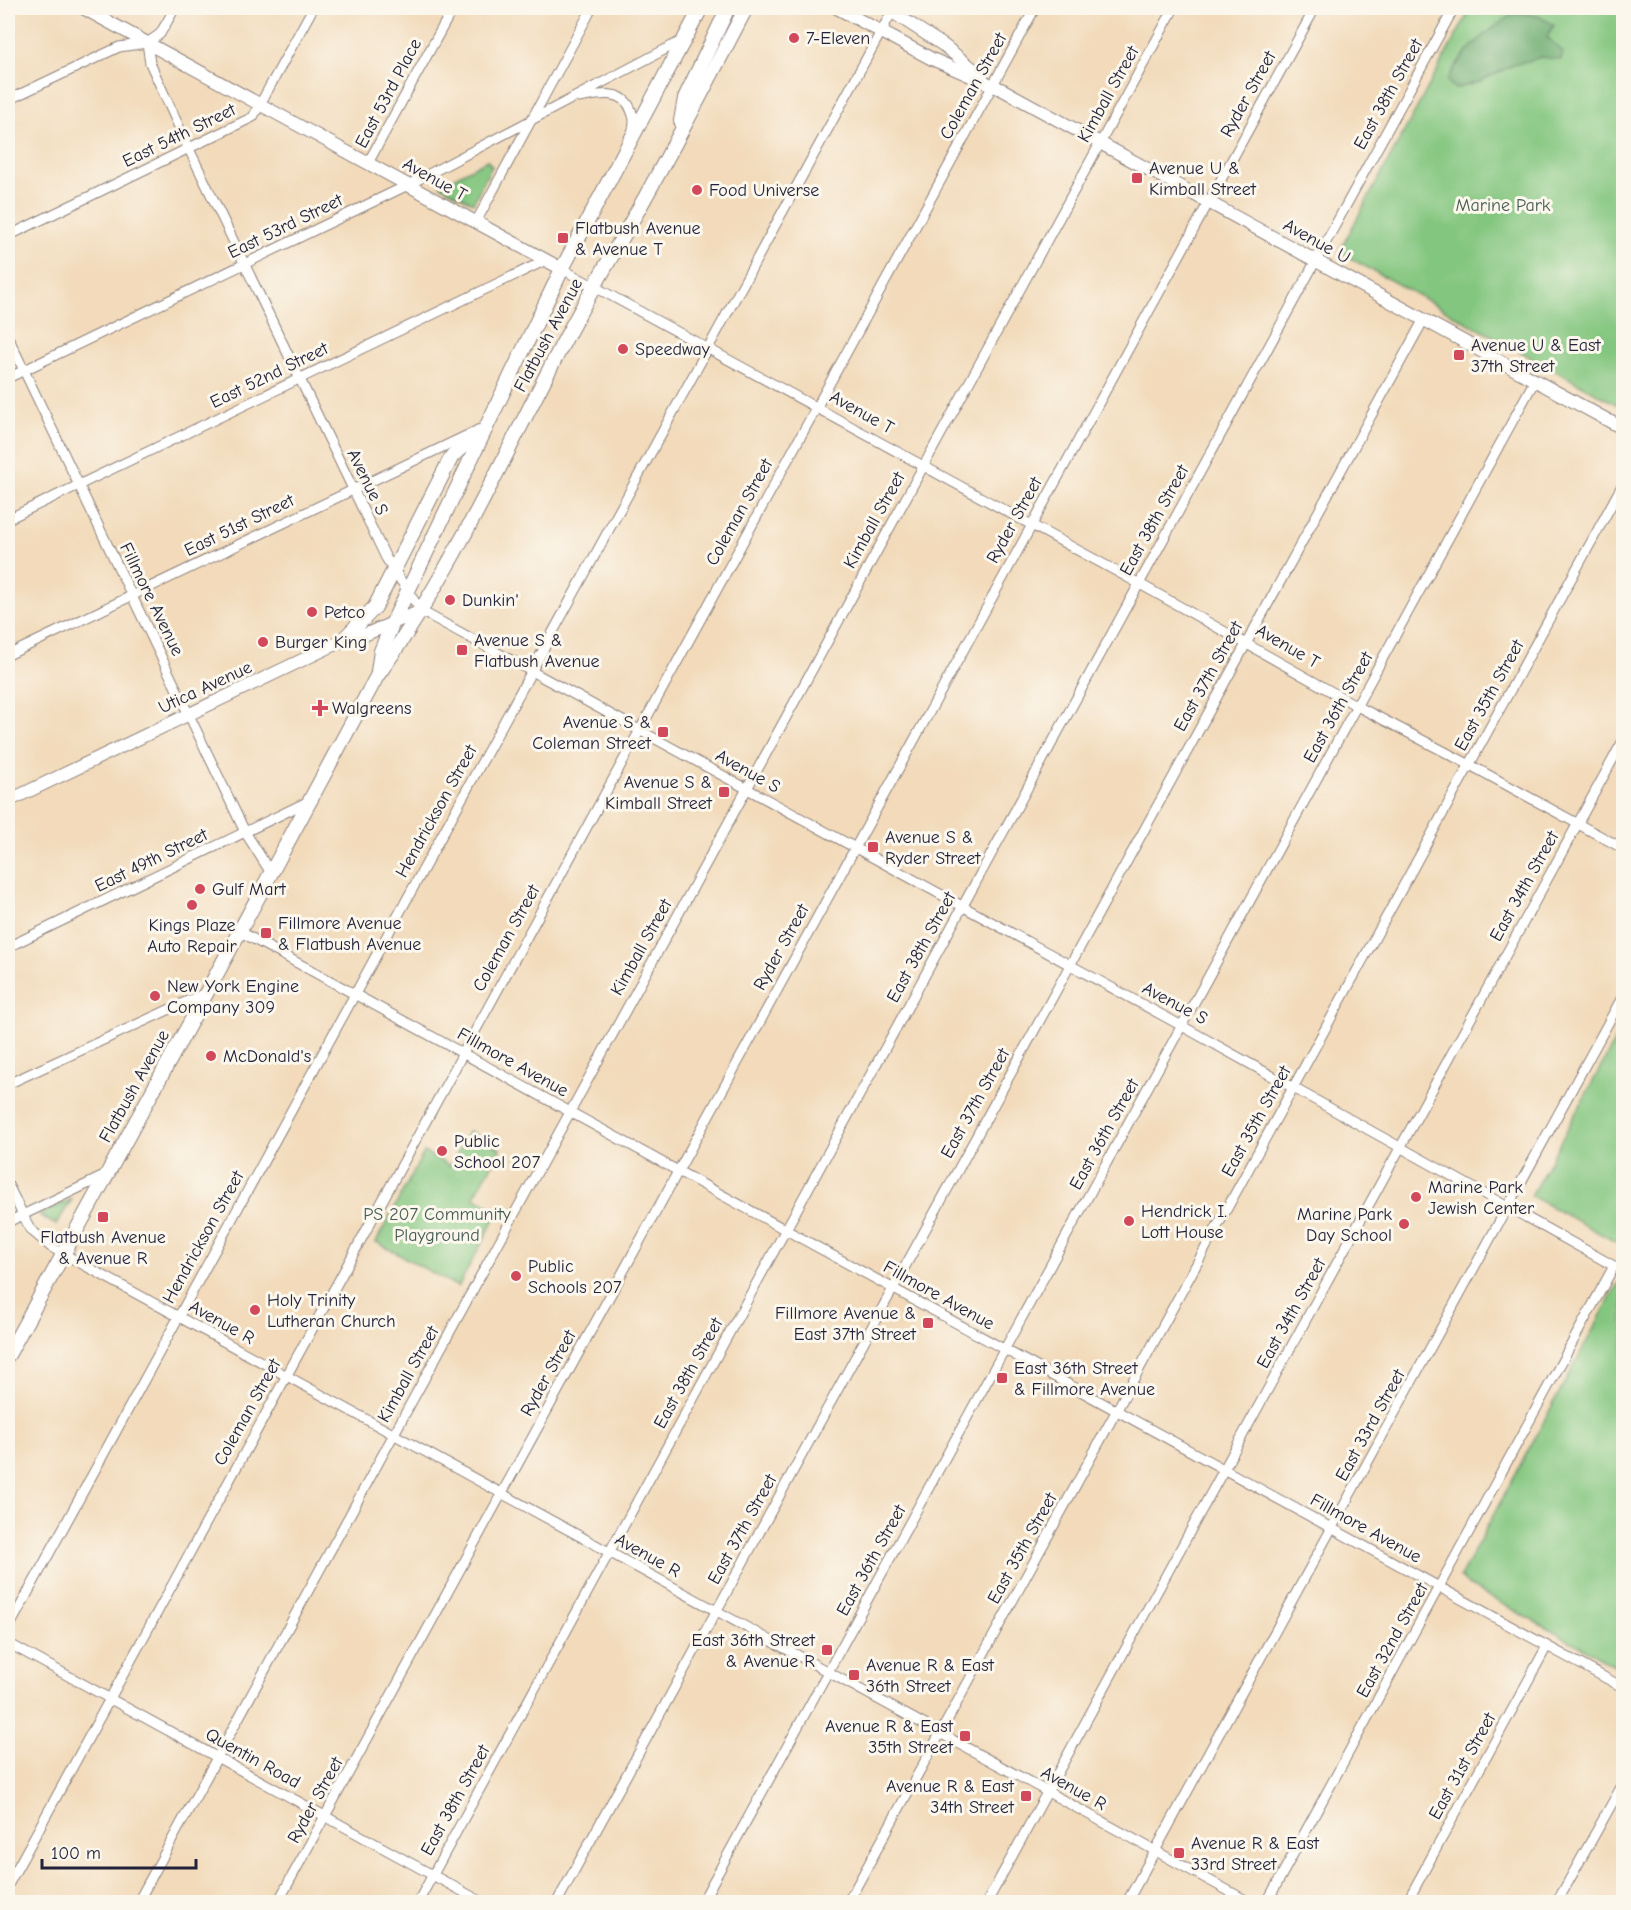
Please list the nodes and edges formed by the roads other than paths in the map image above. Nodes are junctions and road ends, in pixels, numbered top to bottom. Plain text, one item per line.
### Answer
1 (83, 8) edge
2 (175, 8) edge
3 (313, 8) edge
4 (453, 8) edge
5 (592, 8) edge
6 (701, 8) edge
7 (728, 8) edge
8 (746, 8) edge
9 (837, 8) edge
10 (891, 8) edge
11 (1035, 8) edge
12 (1174, 8) edge
13 (1314, 8) edge
14 (1454, 8) edge
15 (880, 32) junction
16 (683, 40) junction
17 (147, 43) junction
18 (993, 84) junction
19 (574, 98) junction
20 (8, 100) edge
21 (260, 104) junction
22 (531, 121) junction
23 (678, 135) junction
24 (630, 142) junction
25 (1100, 143) junction
26 (189, 149) junction
27 (368, 163) junction
28 (408, 185) junction
29 (1208, 201) junction
30 (476, 222) junction
31 (8, 237) edge
32 (544, 261) junction
33 (1316, 261) junction
34 (245, 264) junction
35 (562, 269) junction
36 (593, 288) junction
37 (1424, 319) junction
38 (8, 337) edge
39 (708, 348) junction
40 (24, 370) junction
41 (8, 378) edge
42 (300, 378) junction
43 (1535, 380) junction
44 (815, 407) junction
45 (485, 427) junction
46 (1623, 429) edge
47 (923, 466) junction
48 (1623, 482) edge
49 (79, 485) junction
50 (352, 489) junction
51 (8, 519) edge
52 (1031, 525) junction
53 (394, 571) junction
54 (1138, 583) junction
55 (407, 591) junction
56 (132, 595) junction
57 (421, 611) junction
58 (393, 622) junction
59 (342, 641) junction
60 (1246, 642) junction
61 (8, 655) edge
62 (531, 671) junction
63 (377, 676) junction
64 (1357, 706) junction
65 (189, 714) junction
66 (639, 730) junction
67 (1623, 739) edge
68 (1470, 765) junction
69 (747, 789) junction
70 (8, 801) edge
71 (309, 801) junction
72 (1577, 823) junction
73 (246, 832) junction
74 (854, 848) junction
75 (1623, 849) edge
76 (271, 873) junction
77 (962, 906) junction
78 (239, 932) junction
79 (8, 947) edge
80 (1069, 965) junction
81 (207, 992) junction
82 (355, 994) junction
83 (1623, 994) edge
84 (1182, 1026) junction
85 (463, 1053) junction
86 (8, 1084) edge
87 (1293, 1087) junction
88 (570, 1112) junction
89 (1400, 1148) junction
90 (678, 1171) junction
91 (106, 1175) junction
92 (8, 1185) edge
93 (1507, 1207) junction
94 (22, 1215) junction
95 (8, 1222) edge
96 (785, 1230) junction
97 (63, 1253) junction
98 (1614, 1266) joint
99 (893, 1288) junction
100 (178, 1317) junction
101 (1005, 1350) junction
102 (8, 1355) edge
103 (286, 1376) junction
104 (1116, 1410) junction
105 (394, 1435) junction
106 (1224, 1470) junction
107 (501, 1494) junction
108 (1332, 1528) junction
109 (609, 1552) junction
110 (1439, 1587) junction
111 (715, 1612) junction
112 (8, 1629) edge
113 (8, 1643) edge
114 (1547, 1646) junction
115 (828, 1674) junction
116 (1623, 1688) edge
117 (110, 1699) junction
118 (940, 1733) junction
119 (217, 1758) junction
120 (1623, 1782) edge
121 (1048, 1792) junction
122 (325, 1817) junction
123 (1155, 1851) junction
124 (433, 1876) junction
125 (8, 1886) edge
126 (138, 1902) edge
127 (278, 1902) edge
128 (418, 1902) edge
129 (482, 1902) edge
130 (557, 1902) edge
131 (702, 1902) edge
132 (848, 1902) edge
133 (987, 1902) edge
134 (1127, 1902) edge
135 (1249, 1902) edge
136 (1267, 1902) edge
137 (1407, 1902) edge
138 (1557, 1902) edge

1 - 17 main road, Avenue T
2 - 17 street
3 - 21 street, East 54th Street
4 - 27 street, East 53rd Place
5 - 22 street
6 - 16 main road, Flatbush Avenue
7 - 23 main road
8 - 23 main road, Flatbush Avenue
9 - 15 main road, Avenue U
10 - 15 street, Hendrickson Street
10 - 18 main road, Avenue U
11 - 18 street, Coleman Street
12 - 25 street, Kimball Street
13 - 29 street, Ryder Street
14 - 33 street, East 38th Street
15 - 18 main road, Avenue U
15 - 39 street, Hendrickson Street
16 - 19 street, East 53rd Street
16 - 24 main road, Flatbush Avenue
17 - 20 street
17 - 21 main road, Avenue T
17 - 26 street, Avenue S
18 - 25 main road, Avenue U
18 - 44 street, Coleman Street
19 - 22 street, East 53rd Street
19 - 24 street, East 53rd Street
21 - 26 street, East 54th Street
21 - 27 main road, Avenue T
22 - 28 street, East 53rd Street
22 - 30 street
23 - 36 main road, Flatbush Avenue
24 - 35 main road, Flatbush Avenue
25 - 29 main road, Avenue U
25 - 47 street, Kimball Street
26 - 31 street, East 54th Street
26 - 34 street, Avenue S
27 - 28 main road, Avenue T
28 - 30 main road, Avenue T
28 - 34 street, East 53rd Street
29 - 33 main road, Avenue U
29 - 52 street, Ryder Street
30 - 32 main road, Avenue T
32 - 35 main road, Avenue T
32 - 42 street, East 52nd Street
33 - 37 main road, Avenue U
33 - 54 street, East 38th Street
34 - 40 street, East 53rd Street
34 - 42 street, Avenue S
35 - 36 street, Avenue T
35 - 45 main road, Flatbush Avenue
36 - 39 street, Avenue T
36 - 57 main road, Flatbush Avenue
37 - 43 main road, Avenue U
37 - 60 street, East 37th Street
38 - 40 street, Fillmore Avenue
39 - 44 street, Avenue T
39 - 62 street, Hendrickson Street
40 - 41 street, East 53rd Street
40 - 49 street, Fillmore Avenue
42 - 49 street, East 52nd Street
42 - 50 street, Avenue S
43 - 46 main road, Avenue U
43 - 64 street, East 36th Street
44 - 47 street, Avenue T
44 - 66 street, Coleman Street
45 - 50 street, East 51st Street
45 - 53 main road
45 - 55 main road, Flatbush Avenue
47 - 52 street, Avenue T
47 - 69 street, Kimball Street
48 - 68 street, East 35th Street
49 - 51 street, East 52nd Street
49 - 56 street, Fillmore Avenue
50 - 53 street, Avenue S
50 - 56 street, East 51st Street
52 - 54 street, Avenue T
52 - 74 street, Ryder Street
53 - 55 street, Avenue S
53 - 59 main road
54 - 60 street, Avenue T
54 - 77 street, East 38th Street
55 - 57 street, Avenue S
55 - 58 main road, Flatbush Avenue
56 - 61 street, East 51st Street
56 - 65 street, Fillmore Avenue
57 - 58 main road, Utica Avenue
57 - 62 street, Avenue S
57 - 63 main road, Flatbush Avenue
58 - 59 main road, Utica Avenue
58 - 63 main road, Flatbush Avenue
59 - 65 main road, Utica Avenue
60 - 64 street, Avenue T
60 - 80 street, East 37th Street
62 - 66 street, Avenue S
62 - 82 street, Hendrickson Street
63 - 71 main road, Flatbush Avenue
64 - 68 street, Avenue T
64 - 84 street, East 36th Street
65 - 70 main road, Utica Avenue
65 - 73 street, Fillmore Avenue
66 - 69 street, Avenue S
66 - 85 street, Coleman Street
67 - 72 street, East 34th Street
68 - 72 street, Avenue T
68 - 87 street, East 35th Street
69 - 74 street, Avenue S
69 - 88 street, Kimball Street
71 - 73 street, East 49th Street
71 - 76 main road, Flatbush Avenue
72 - 75 street, Avenue T
72 - 89 street, East 34th Street
73 - 76 street, Fillmore Avenue
73 - 79 street, East 49th Street
74 - 77 street, Avenue S
74 - 90 street, Ryder Street
76 - 78 main road, Flatbush Avenue
77 - 80 street, Avenue S
77 - 96 street, East 38th Street
78 - 81 main road, Flatbush Avenue
78 - 82 street, Fillmore Avenue
80 - 84 street, Avenue S
80 - 99 street, East 37th Street
81 - 86 street
81 - 91 main road, Flatbush Avenue
82 - 85 street, Fillmore Avenue
82 - 100 street, Hendrickson Street
83 - 93 street, East 33rd Street
84 - 87 street, Avenue S
84 - 101 street, East 36th Street
85 - 88 street, Fillmore Avenue
85 - 103 street, Coleman Street
87 - 89 street, Avenue S
87 - 104 street, East 35th Street
88 - 90 street, Fillmore Avenue
88 - 105 street, Kimball Street
89 - 93 street, Avenue S
89 - 106 street, East 34th Street
90 - 96 street, Fillmore Avenue
90 - 107 street, Ryder Street
91 - 94 street
91 - 97 main road, Flatbush Avenue
92 - 94 street, Avenue R
93 - 98 street, Avenue S
93 - 108 street, East 33rd Street
94 - 95 street
94 - 97 street, Avenue R
96 - 99 street, Fillmore Avenue
96 - 109 street, East 38th Street
97 - 100 street, Avenue R
97 - 102 main road, Flatbush Avenue
98 - 110 street, East 32nd Street
99 - 101 street, Fillmore Avenue
99 - 111 street, East 37th Street
100 - 103 street, Avenue R
100 - 112 street, Hendrickson Street
101 - 104 street, Fillmore Avenue
101 - 115 street, East 36th Street
103 - 105 street, Avenue R
103 - 117 street, Coleman Street
104 - 106 street, Fillmore Avenue
104 - 118 street, East 35th Street
105 - 107 street, Avenue R
105 - 119 street, Kimball Street
106 - 108 street, Fillmore Avenue
106 - 121 street, East 34th Street
107 - 109 street, Avenue R
107 - 122 street, Ryder Street
108 - 110 street, Fillmore Avenue
108 - 123 street, East 33rd Street
109 - 111 street, Avenue R
109 - 124 street, East 38th Street
110 - 114 street, Fillmore Avenue
110 - 136 street, East 32nd Street
111 - 115 street, Avenue R
111 - 130 street, East 37th Street
113 - 117 street, Quentin Road
114 - 116 street, Fillmore Avenue
114 - 137 street, East 31st Street
115 - 118 street, Avenue R
115 - 131 street, East 36th Street
117 - 119 street, Quentin Road
117 - 125 street, Coleman Street
118 - 121 street, Avenue R
118 - 132 street, East 35th Street
119 - 122 street, Quentin Road
119 - 126 street, Kimball Street
120 - 138 street
121 - 123 street, Avenue R
121 - 133 street, East 34th Street
122 - 124 street, Quentin Road
122 - 127 street, Ryder Street
123 - 134 street, East 33rd Street
123 - 135 street, Avenue R
124 - 128 street, East 38th Street
124 - 129 street, Quentin Road

